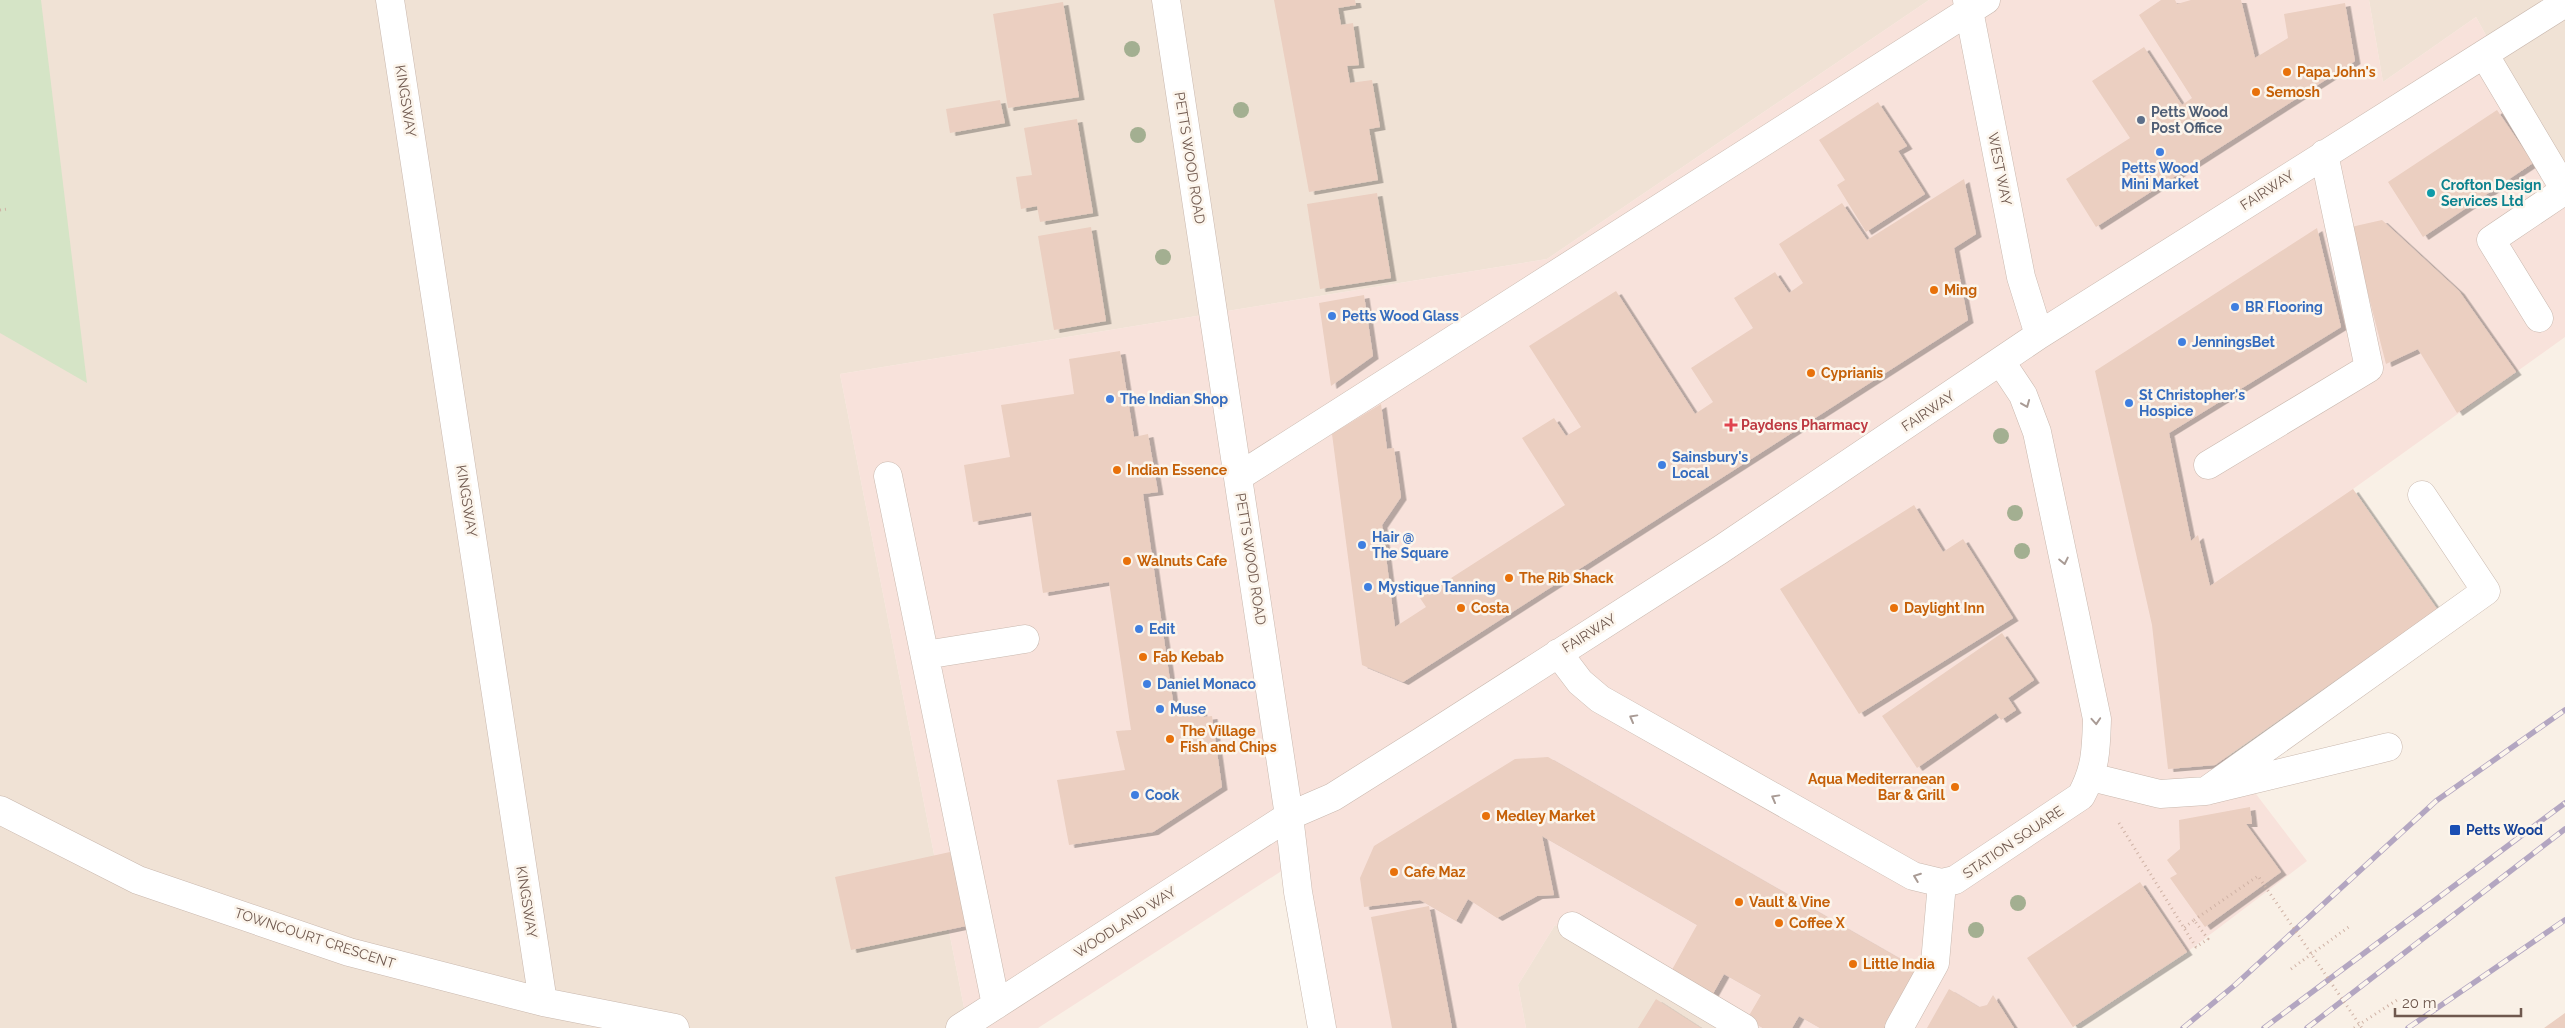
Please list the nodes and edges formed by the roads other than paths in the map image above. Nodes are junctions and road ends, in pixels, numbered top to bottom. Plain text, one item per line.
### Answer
1 (390, 0) edge
2 (1166, 0) edge
3 (1974, 3) edge
4 (2565, 3) edge
5 (2484, 54) junction
6 (2324, 154) junction
7 (2565, 190) edge
8 (2539, 318) dead end
9 (2039, 335) junction
10 (2001, 362) junction
11 (2208, 465) dead end
12 (888, 476) dead end
13 (1238, 477) junction
14 (2422, 495) dead end
15 (1026, 639) dead end
16 (1558, 653) junction
17 (925, 655) junction
18 (2388, 747) dead end
19 (2091, 778) junction
20 (2206, 792) junction
21 (0, 810) edge
22 (1290, 816) junction
23 (1942, 883) junction
24 (1572, 926) dead end
25 (543, 1002) junction
26 (996, 1005) junction
27 (676, 1028) edge
28 (960, 1028) edge
29 (1322, 1028) edge
30 (1744, 1028) edge
31 (1900, 1028) edge

1 - 25 street, KINGSWAY
2 - 13 street, PETTS WOOD ROAD
3 - 9 street, WEST WAY
3 - 13 street
4 - 5 street, FAIRWAY
5 - 6 street, FAIRWAY
5 - 7 street
6 - 9 street, FAIRWAY
6 - 11 street
7 - 8 street
9 - 10 street, FAIRWAY
10 - 16 street, FAIRWAY
10 -> 19 street, STATION SQUARE
12 - 17 street
13 - 22 street, PETTS WOOD ROAD
14 - 20 street
15 - 17 street
16 - 22 street, FAIRWAY
23 -> 16 street
17 - 26 street
18 - 20 street
19 - 20 street
19 - 23 street, STATION SQUARE
21 - 25 street, TOWNCOURT CRESCENT
22 - 26 street, WOODLAND WAY
22 - 29 street, PETTS WOOD ROAD
23 - 31 street
24 - 30 street
25 - 27 street, TOWNCOURT CRESCENT
26 - 28 street, WOODLAND WAY

